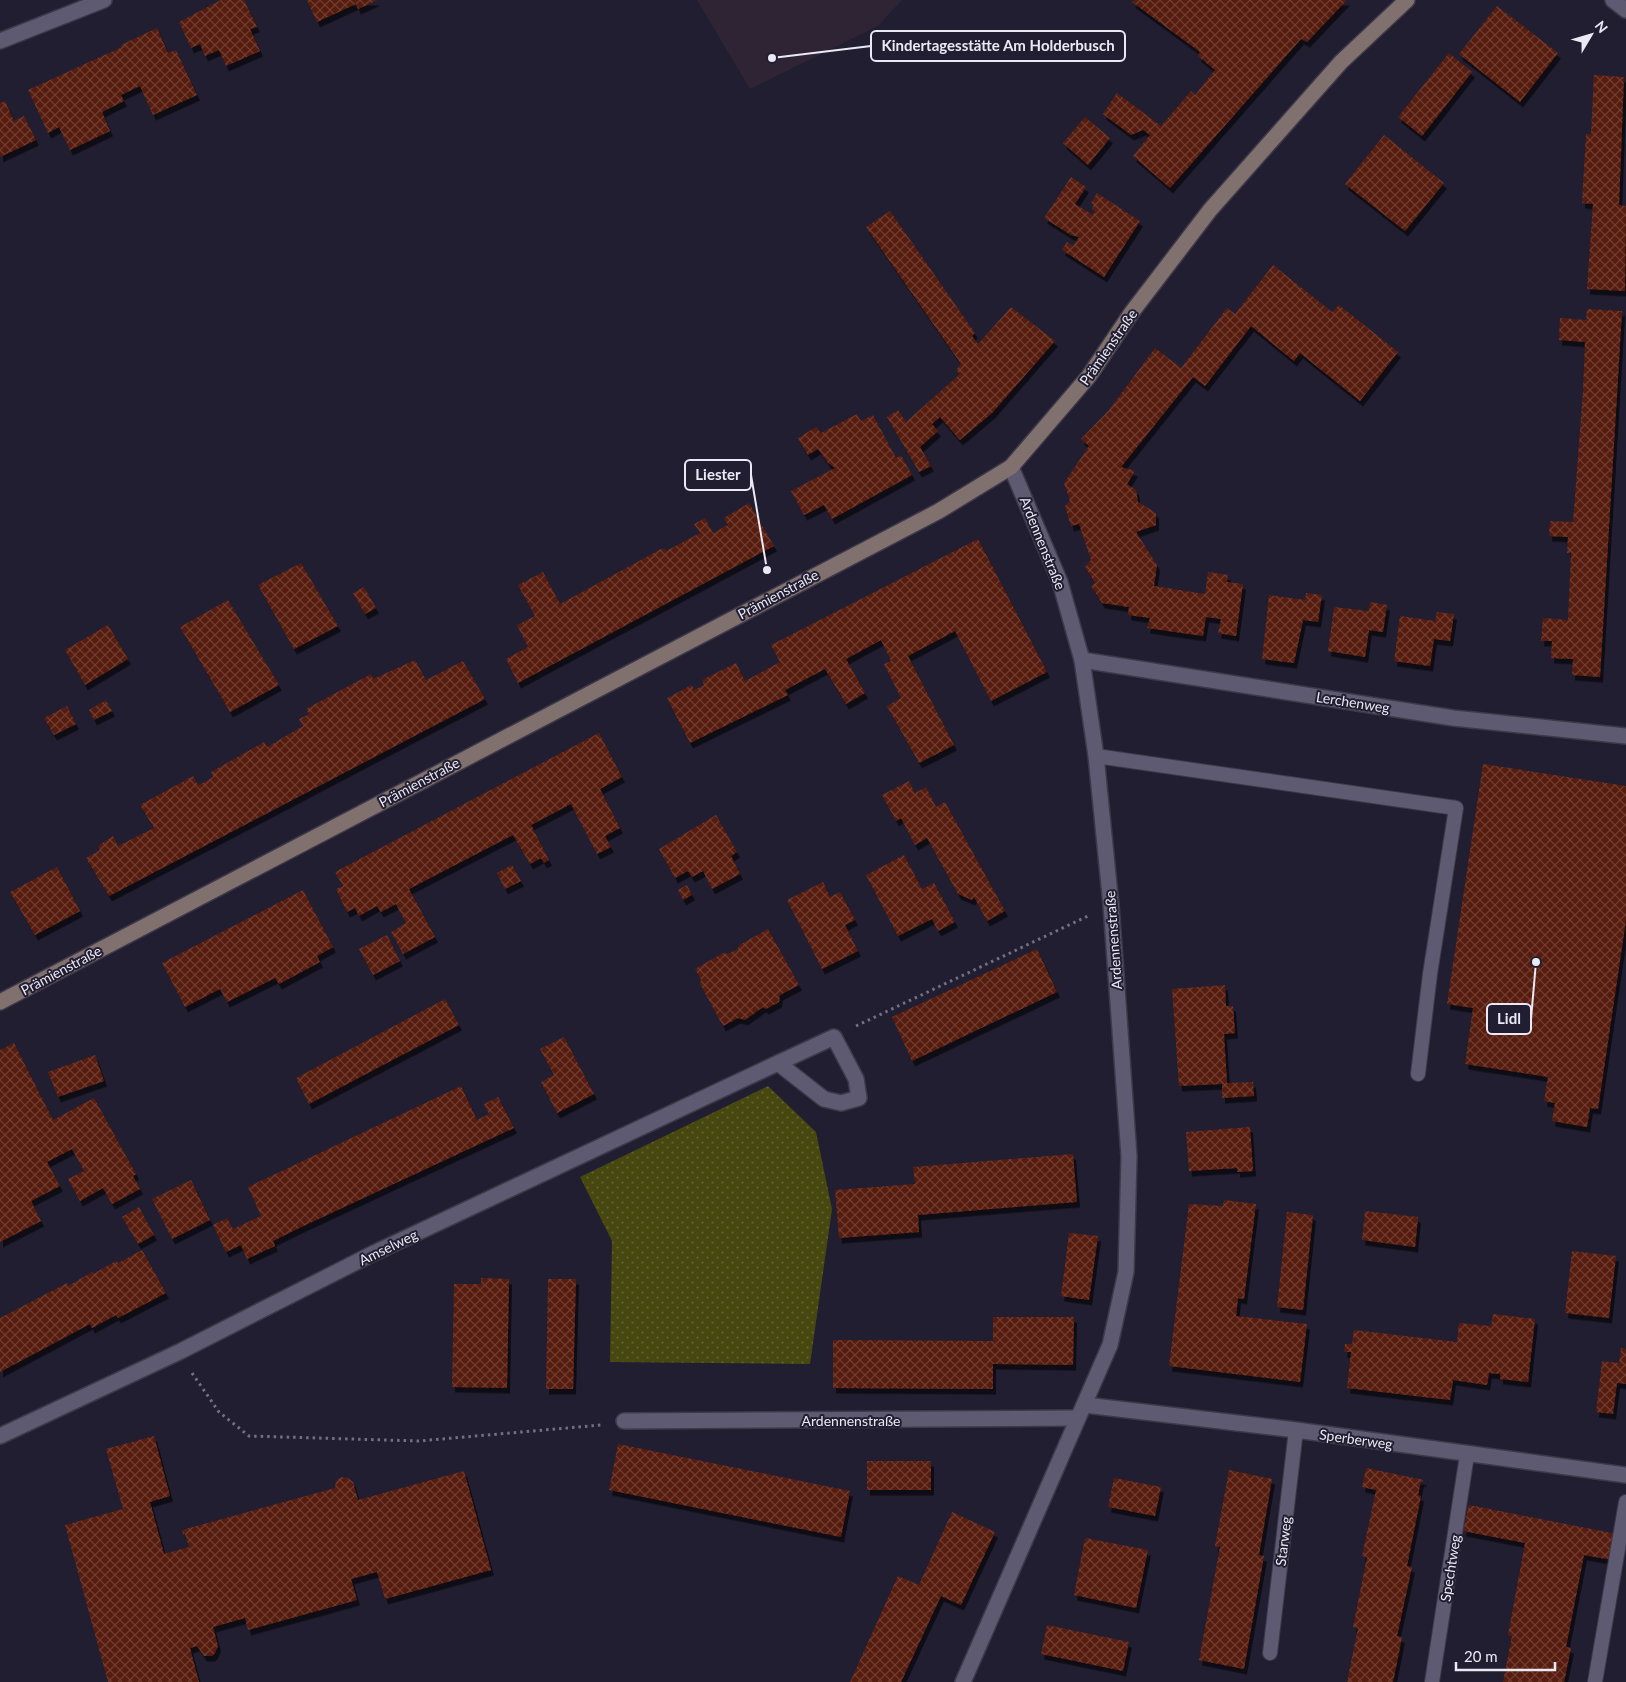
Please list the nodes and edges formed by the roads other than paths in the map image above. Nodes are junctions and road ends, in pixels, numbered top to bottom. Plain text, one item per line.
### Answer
1 (104, 0) edge
2 (1407, 0) edge
3 (1613, 0) edge
4 (1626, 10) edge
5 (0, 41) edge
6 (1011, 467) junction
7 (1082, 660) junction
8 (1626, 736) edge
9 (1096, 756) junction
10 (0, 1002) edge
11 (778, 1063) junction
12 (1418, 1074) dead end
13 (1085, 1404) junction
14 (1077, 1418) junction
15 (624, 1421) road end
16 (1296, 1430) junction
17 (0, 1436) edge
18 (1468, 1455) junction
19 (1626, 1475) edge
20 (1626, 1502) edge
21 (1270, 1653) dead end
22 (963, 1682) edge
23 (1432, 1682) edge
24 (1595, 1682) edge

1 - 5 street
2 - 6 street, Prämienstraße
3 - 4 street
6 - 7 street, Ardennenstraße
6 - 10 street, Prämienstraße
7 - 8 street, Lerchenweg
7 - 9 street, Ardennenstraße
9 - 12 lane
9 - 13 street, Ardennenstraße
11 - 11 street, Amselweg
11 - 17 street, Amselweg
13 - 14 street, Ardennenstraße
13 - 16 street, Sperberweg
14 - 15 street, Ardennenstraße
14 - 22 street, Ardennenstraße
16 - 18 street, Sperberweg
16 - 21 lane, Starweg
18 - 19 street, Sperberweg
18 - 23 lane, Spechtweg
20 - 24 lane

